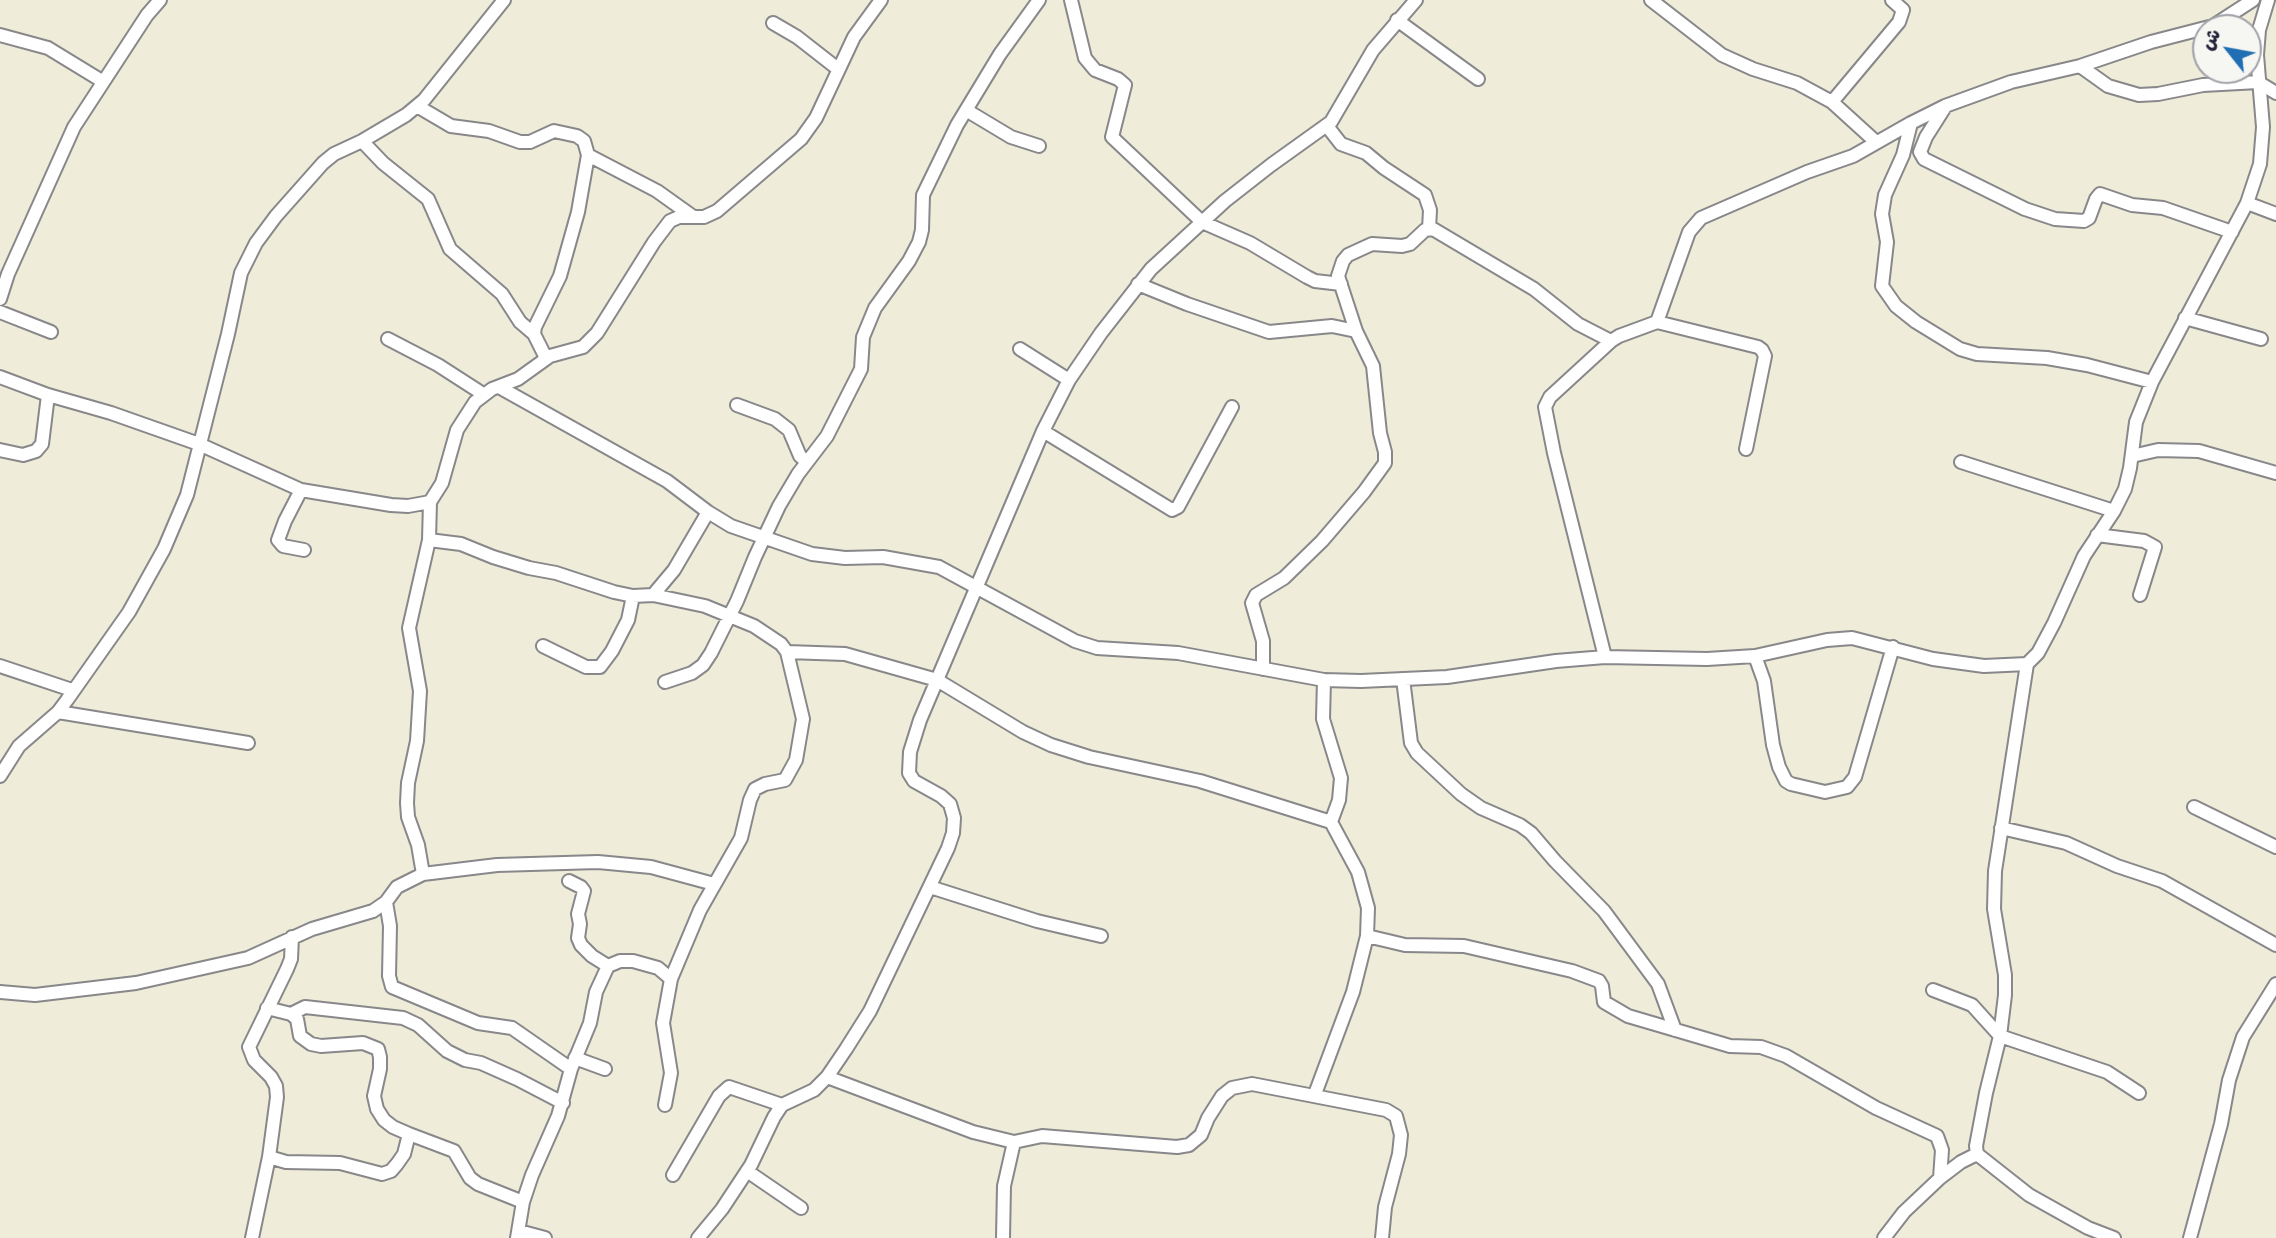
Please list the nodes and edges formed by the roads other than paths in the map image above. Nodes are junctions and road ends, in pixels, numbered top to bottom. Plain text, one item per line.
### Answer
1 (160, 0) edge
2 (504, 0) edge
3 (881, 0) edge
4 (1039, 0) edge
5 (1071, 0) edge
6 (1416, 0) edge
7 (1651, 0) edge
8 (1892, 0) edge
9 (2253, 0) edge
10 (2268, 0) edge
11 (1397, 20) junction
12 (2262, 20) edge
13 (773, 23) dead end
14 (0, 35) edge
15 (2080, 66) junction
16 (838, 69) junction
17 (1478, 79) dead end
18 (102, 81) junction
19 (2221, 84) edge
20 (2258, 84) edge
21 (1832, 102) junction
22 (417, 106) junction
23 (1945, 106) junction
24 (966, 110) junction
25 (1911, 123) junction
26 (1327, 127) junction
27 (362, 141) junction
28 (1876, 142) junction
29 (1039, 146) dead end
30 (588, 155) junction
31 (2247, 203) junction
32 (2276, 214) edge
33 (692, 216) junction
34 (1202, 222) junction
35 (1429, 229) junction
36 (2232, 233) junction
37 (1138, 284) junction
38 (1341, 284) junction
39 (0, 299) edge
40 (0, 312) edge
41 (2186, 318) junction
42 (1657, 321) junction
43 (1356, 331) junction
44 (51, 332) dead end
45 (534, 334) junction
46 (2261, 338) dead end
47 (388, 339) dead end
48 (1611, 341) junction
49 (1020, 349) dead end
50 (546, 358) junction
51 (0, 377) edge
52 (1069, 380) junction
53 (2152, 382) junction
54 (499, 387) junction
55 (483, 394) junction
56 (48, 395) junction
57 (737, 405) dead end
58 (1232, 407) dead end
59 (1043, 431) junction
60 (199, 444) junction
61 (1746, 449) dead end
62 (0, 450) edge
63 (2132, 456) junction
64 (807, 462) junction
65 (1961, 462) dead end
66 (2276, 472) edge
67 (302, 490) junction
68 (430, 502) junction
69 (708, 512) junction
70 (2114, 512) junction
71 (2097, 535) junction
72 (764, 537) junction
73 (429, 540) junction
74 (304, 550) dead end
75 (977, 588) junction
76 (653, 595) junction
77 (2140, 595) dead end
78 (633, 596) junction
79 (729, 616) junction
80 (543, 646) dead end
81 (1893, 648) junction
82 (788, 652) junction
83 (1755, 656) junction
84 (1605, 657) junction
85 (2027, 664) junction
86 (0, 666) edge
87 (1264, 669) junction
88 (1403, 679) junction
89 (937, 680) junction
90 (1324, 680) junction
91 (665, 682) dead end
92 (72, 690) junction
93 (58, 712) junction
94 (248, 743) dead end
95 (4, 760) edge
96 (0, 776) edge
97 (2193, 807) dead end
98 (1331, 822) junction
99 (2001, 828) junction
100 (2276, 847) edge
101 (423, 874) junction
102 (569, 881) dead end
103 (714, 884) junction
104 (930, 887) junction
105 (386, 902) junction
106 (1101, 936) dead end
107 (1367, 936) junction
108 (292, 937) junction
109 (2276, 945) edge
110 (608, 966) junction
111 (671, 979) junction
112 (2276, 985) edge
113 (1933, 990) dead end
114 (0, 992) edge
115 (267, 1007) junction
116 (291, 1014) junction
117 (1675, 1030) junction
118 (2000, 1036) junction
119 (573, 1063) junction
120 (606, 1069) dead end
121 (827, 1077) junction
122 (2139, 1093) dead end
123 (1315, 1094) junction
124 (563, 1103) junction
125 (665, 1105) dead end
126 (782, 1105) junction
127 (410, 1135) junction
128 (1014, 1142) junction
129 (1977, 1154) junction
130 (269, 1157) junction
131 (747, 1171) junction
132 (673, 1175) dead end
133 (1940, 1178) junction
134 (523, 1202) junction
135 (801, 1208) dead end
136 (518, 1234) edge
137 (252, 1238) edge
138 (545, 1238) edge
139 (698, 1238) edge
140 (1003, 1238) edge
141 (1382, 1238) edge
142 (1884, 1238) edge
143 (2114, 1238) edge
144 (2190, 1238) edge

1 - 18 street
2 - 22 street
3 - 16 street
4 - 24 street
5 - 34 street
6 - 11 street
7 - 21 street
8 - 21 street
9 - 15 street
10 - 12 street
11 - 17 street
11 - 26 street
13 - 16 street
14 - 18 street
15 - 19 street
15 - 23 street
16 - 33 street
18 - 39 street
20 - 31 street
21 - 28 street
22 - 27 street
22 - 30 street
23 - 25 street
23 - 36 street
24 - 29 street
24 - 64 street
25 - 28 street
25 - 53 street
26 - 34 street
26 - 35 street
27 - 45 street
27 - 60 street
28 - 42 street
30 - 33 street
30 - 45 street
31 - 32 street
31 - 36 street
33 - 50 street
34 - 37 street
34 - 38 street
35 - 38 street
35 - 48 street
36 - 41 street
37 - 43 street
37 - 52 street
38 - 43 street
40 - 44 street
41 - 46 street
41 - 53 street
42 - 48 street
42 - 61 street
43 - 87 street
45 - 50 street
47 - 55 street
48 - 84 street
49 - 52 street
50 - 54 street
51 - 56 street
52 - 59 street
53 - 63 street
54 - 55 street
54 - 69 street
55 - 68 street
56 - 60 street
56 - 62 street
57 - 64 street
58 - 59 street
59 - 75 street
60 - 67 street
60 - 92 street
63 - 66 street
63 - 70 street
64 - 72 street
65 - 70 street
67 - 68 street
67 - 74 street
68 - 73 street
69 - 72 street
69 - 76 street
70 - 71 street
71 - 77 street
71 - 85 street
72 - 75 street
72 - 79 street
73 - 78 street
73 - 101 street
75 - 87 street
75 - 89 street
76 - 78 street
76 - 79 street
78 - 80 street
79 - 82 street
79 - 91 street
81 - 83 street
81 - 83 street
81 - 85 street
82 - 89 street
82 - 103 street
83 - 84 street
84 - 88 street
85 - 99 street
86 - 92 street
87 - 90 street
88 - 90 street
88 - 117 street
89 - 98 street
89 - 104 street
90 - 98 street
92 - 93 street
93 - 94 street
93 - 95 street
95 - 96 street
97 - 100 street
98 - 107 street
99 - 109 street
99 - 118 street
101 - 103 street
101 - 105 street
102 - 110 street
103 - 111 street
104 - 106 street
104 - 121 street
105 - 108 street
105 - 119 street
107 - 117 street
107 - 123 street
108 - 114 street
108 - 115 street
110 - 111 street
110 - 119 street
111 - 125 street
112 - 144 street
113 - 118 street
115 - 116 street
115 - 130 street
116 - 124 street
116 - 127 street
117 - 133 street
118 - 122 street
118 - 129 street
119 - 120 street
119 - 124 street
121 - 126 street
121 - 128 street
123 - 128 street
123 - 141 street
124 - 134 street
126 - 131 street
126 - 132 street
127 - 130 street
127 - 134 street
128 - 140 street
129 - 133 street
129 - 143 street
130 - 137 street
131 - 135 street
131 - 139 street
133 - 142 street
134 - 136 street
136 - 138 street

